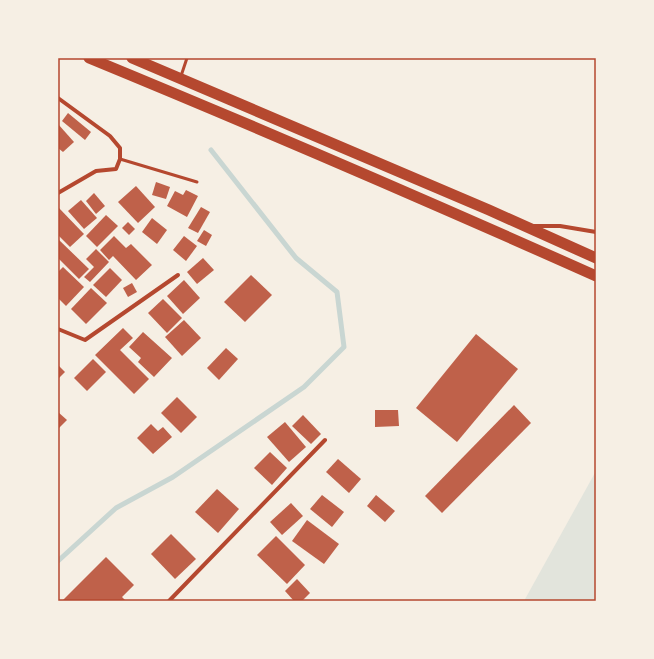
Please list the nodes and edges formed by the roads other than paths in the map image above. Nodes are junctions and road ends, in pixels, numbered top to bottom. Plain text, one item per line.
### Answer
1 (89, 58) edge
2 (132, 58) edge
3 (186, 58) edge
4 (180, 78) junction
5 (58, 98) edge
6 (120, 159) junction
7 (197, 182) dead end
8 (58, 193) edge
9 (523, 226) junction
10 (596, 232) edge
11 (596, 258) edge
12 (178, 275) dead end
13 (596, 276) edge
14 (58, 329) edge
15 (325, 440) dead end
16 (169, 601) edge

1 - 13 highway
2 - 4 highway
3 - 4 lane
4 - 9 highway
5 - 6 street
6 - 7 lane
6 - 8 street
9 - 10 street
9 - 11 highway
12 - 14 street
15 - 16 street

